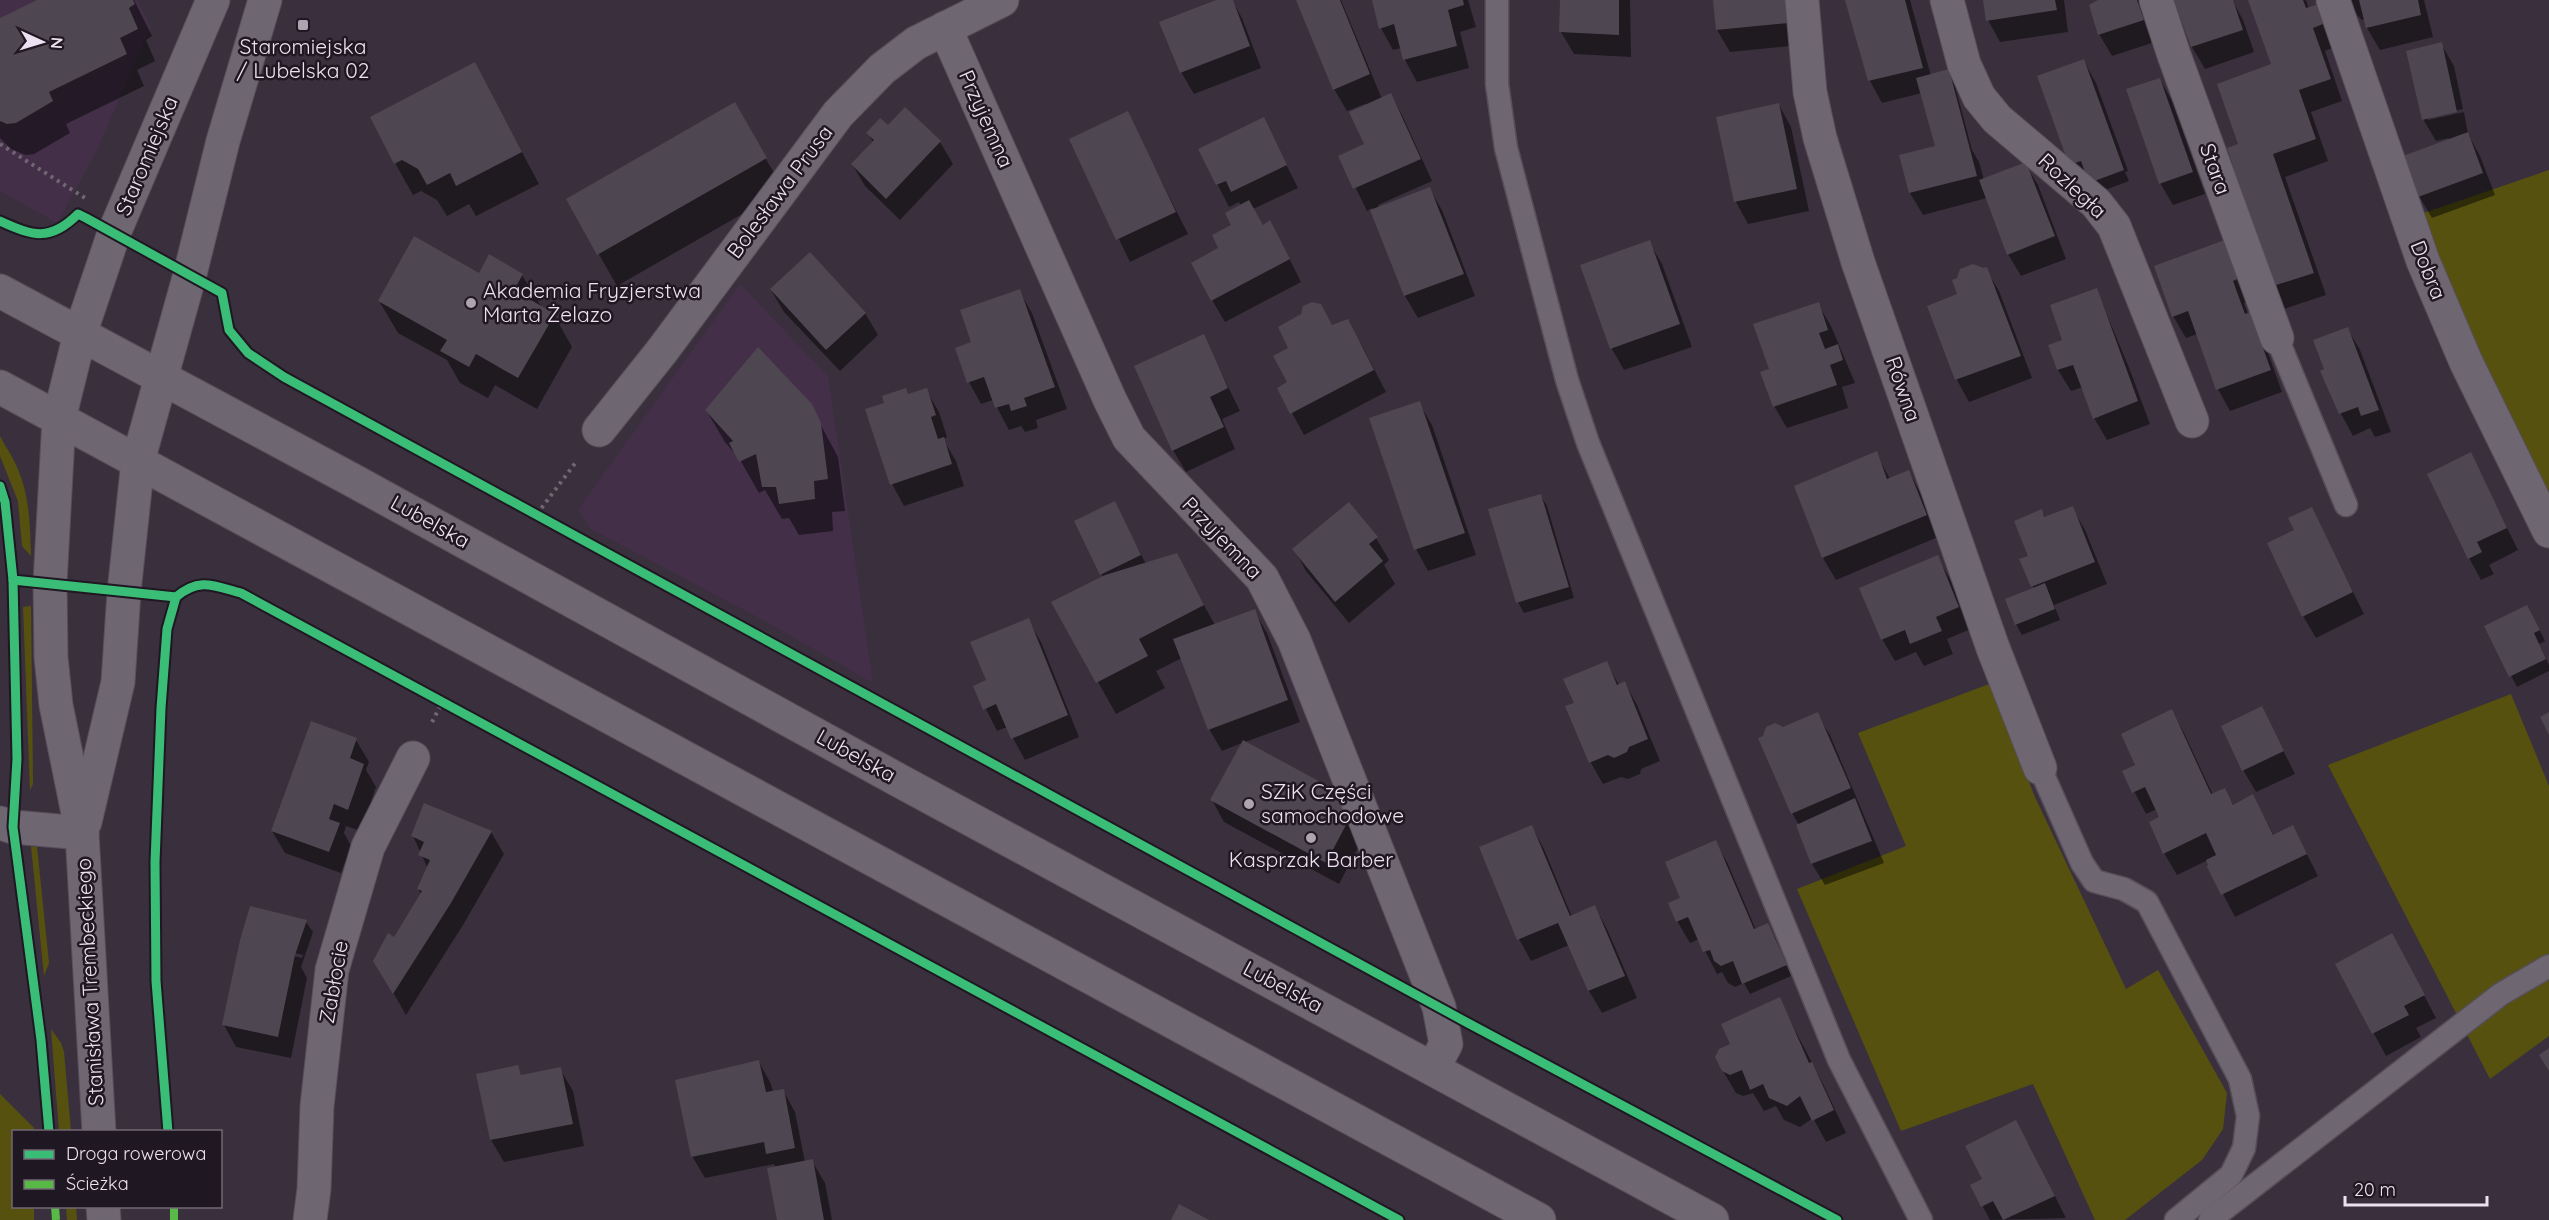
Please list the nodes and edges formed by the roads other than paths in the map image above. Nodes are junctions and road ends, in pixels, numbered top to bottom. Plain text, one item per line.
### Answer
1 (213, 0) edge
2 (265, 0) edge
3 (1002, 0) edge
4 (1497, 0) edge
5 (1802, 0) edge
6 (1947, 0) edge
7 (2157, 0) edge
8 (2332, 0) edge
9 (945, 28) junction
10 (0, 291) edge
11 (80, 334) junction
12 (2277, 338) joint
13 (160, 378) junction
14 (0, 387) edge
15 (59, 419) junction
16 (2192, 421) dead end
17 (599, 430) dead end
18 (138, 461) junction
19 (2346, 506) dead end
20 (2549, 531) edge
21 (413, 758) dead end
22 (2040, 768) joint
23 (0, 823) edge
24 (82, 833) junction
25 (2549, 966) edge
26 (1433, 1068) junction
27 (99, 1130) edge
28 (1533, 1218) edge
29 (310, 1220) edge
30 (1712, 1220) edge
31 (1921, 1220) edge
32 (2176, 1220) edge
33 (2210, 1220) edge

1 - 11 street, Staromiejska
2 - 13 street
3 - 9 street, Bolesława Prusa
4 - 31 lane
5 - 22 street, Równa
6 - 16 street, Rozległa
7 - 12 street, Stara
8 - 20 street, Dobra
9 - 17 street, Bolesława Prusa
9 - 26 street, Przyjemna
10 - 11 street, Lubelska
11 - 13 street, Lubelska
11 - 15 street, Staromiejska
12 - 19 lane
13 - 18 street, Stanisława Trembeckiego
13 - 26 street, Lubelska
14 - 15 street
15 - 18 street
15 - 24 street, Stanisława Trembeckiego
18 - 24 street, Stanisława Trembeckiego
18 - 28 street
21 - 29 street, Zabłocie
22 - 32 lane
23 - 24 street
24 - 27 street, Stanisława Trembeckiego
25 - 33 lane
26 - 30 street, Lubelska

